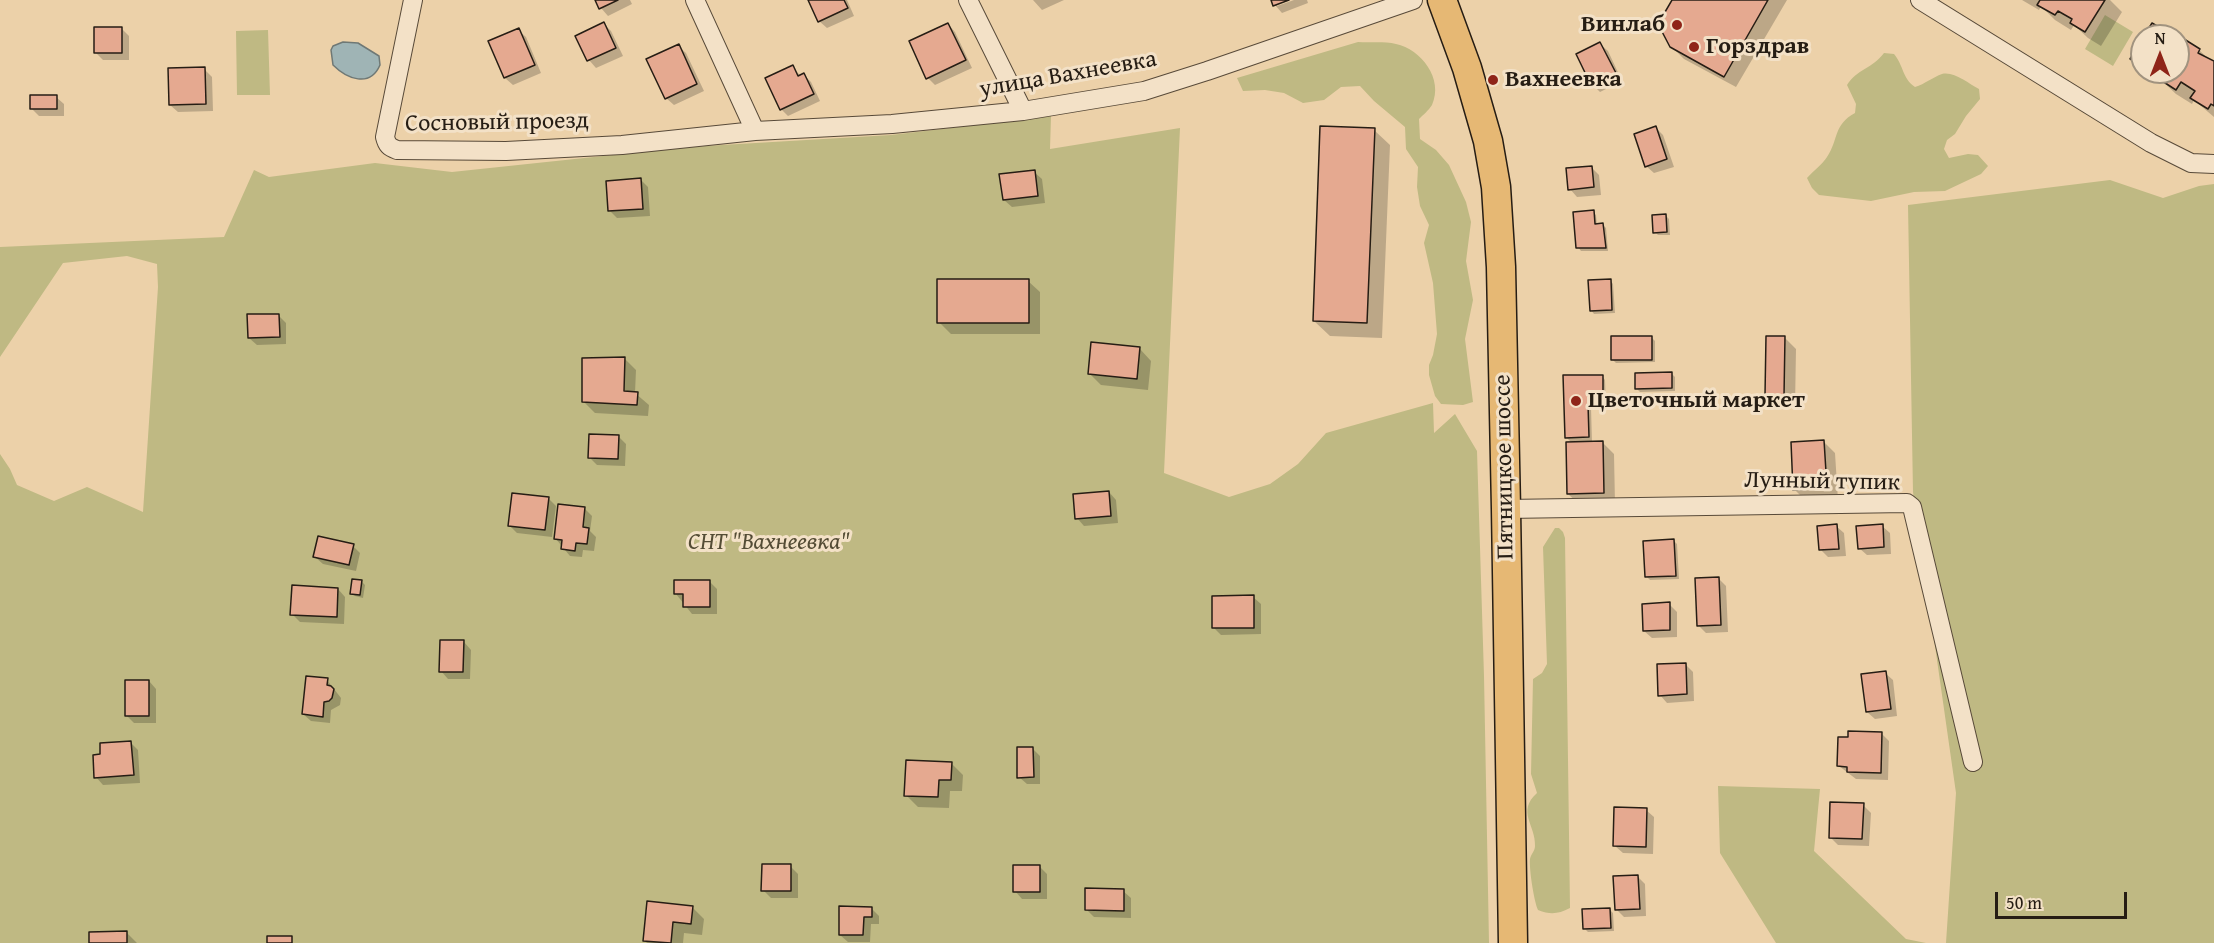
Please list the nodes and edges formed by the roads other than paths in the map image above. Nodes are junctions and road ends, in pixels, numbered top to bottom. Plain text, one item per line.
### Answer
1 (413, 0) edge
2 (695, 0) edge
3 (968, 0) edge
4 (1413, 0) edge
5 (1442, 0) edge
6 (1920, 0) edge
7 (1023, 111) junction
8 (755, 130) junction
9 (2214, 164) edge
10 (1506, 509) junction
11 (1972, 762) dead end
12 (1513, 943) edge

1 - 8 street, Сосновый проезд
2 - 8 street
3 - 7 street
4 - 7 street, улица Вахнеевка
5 - 10 main road, Пятницкое шоссе
6 - 9 street
7 - 8 street, улица Вахнеевка
10 - 11 street, Лунный тупик
10 - 12 main road, Пятницкое шоссе

